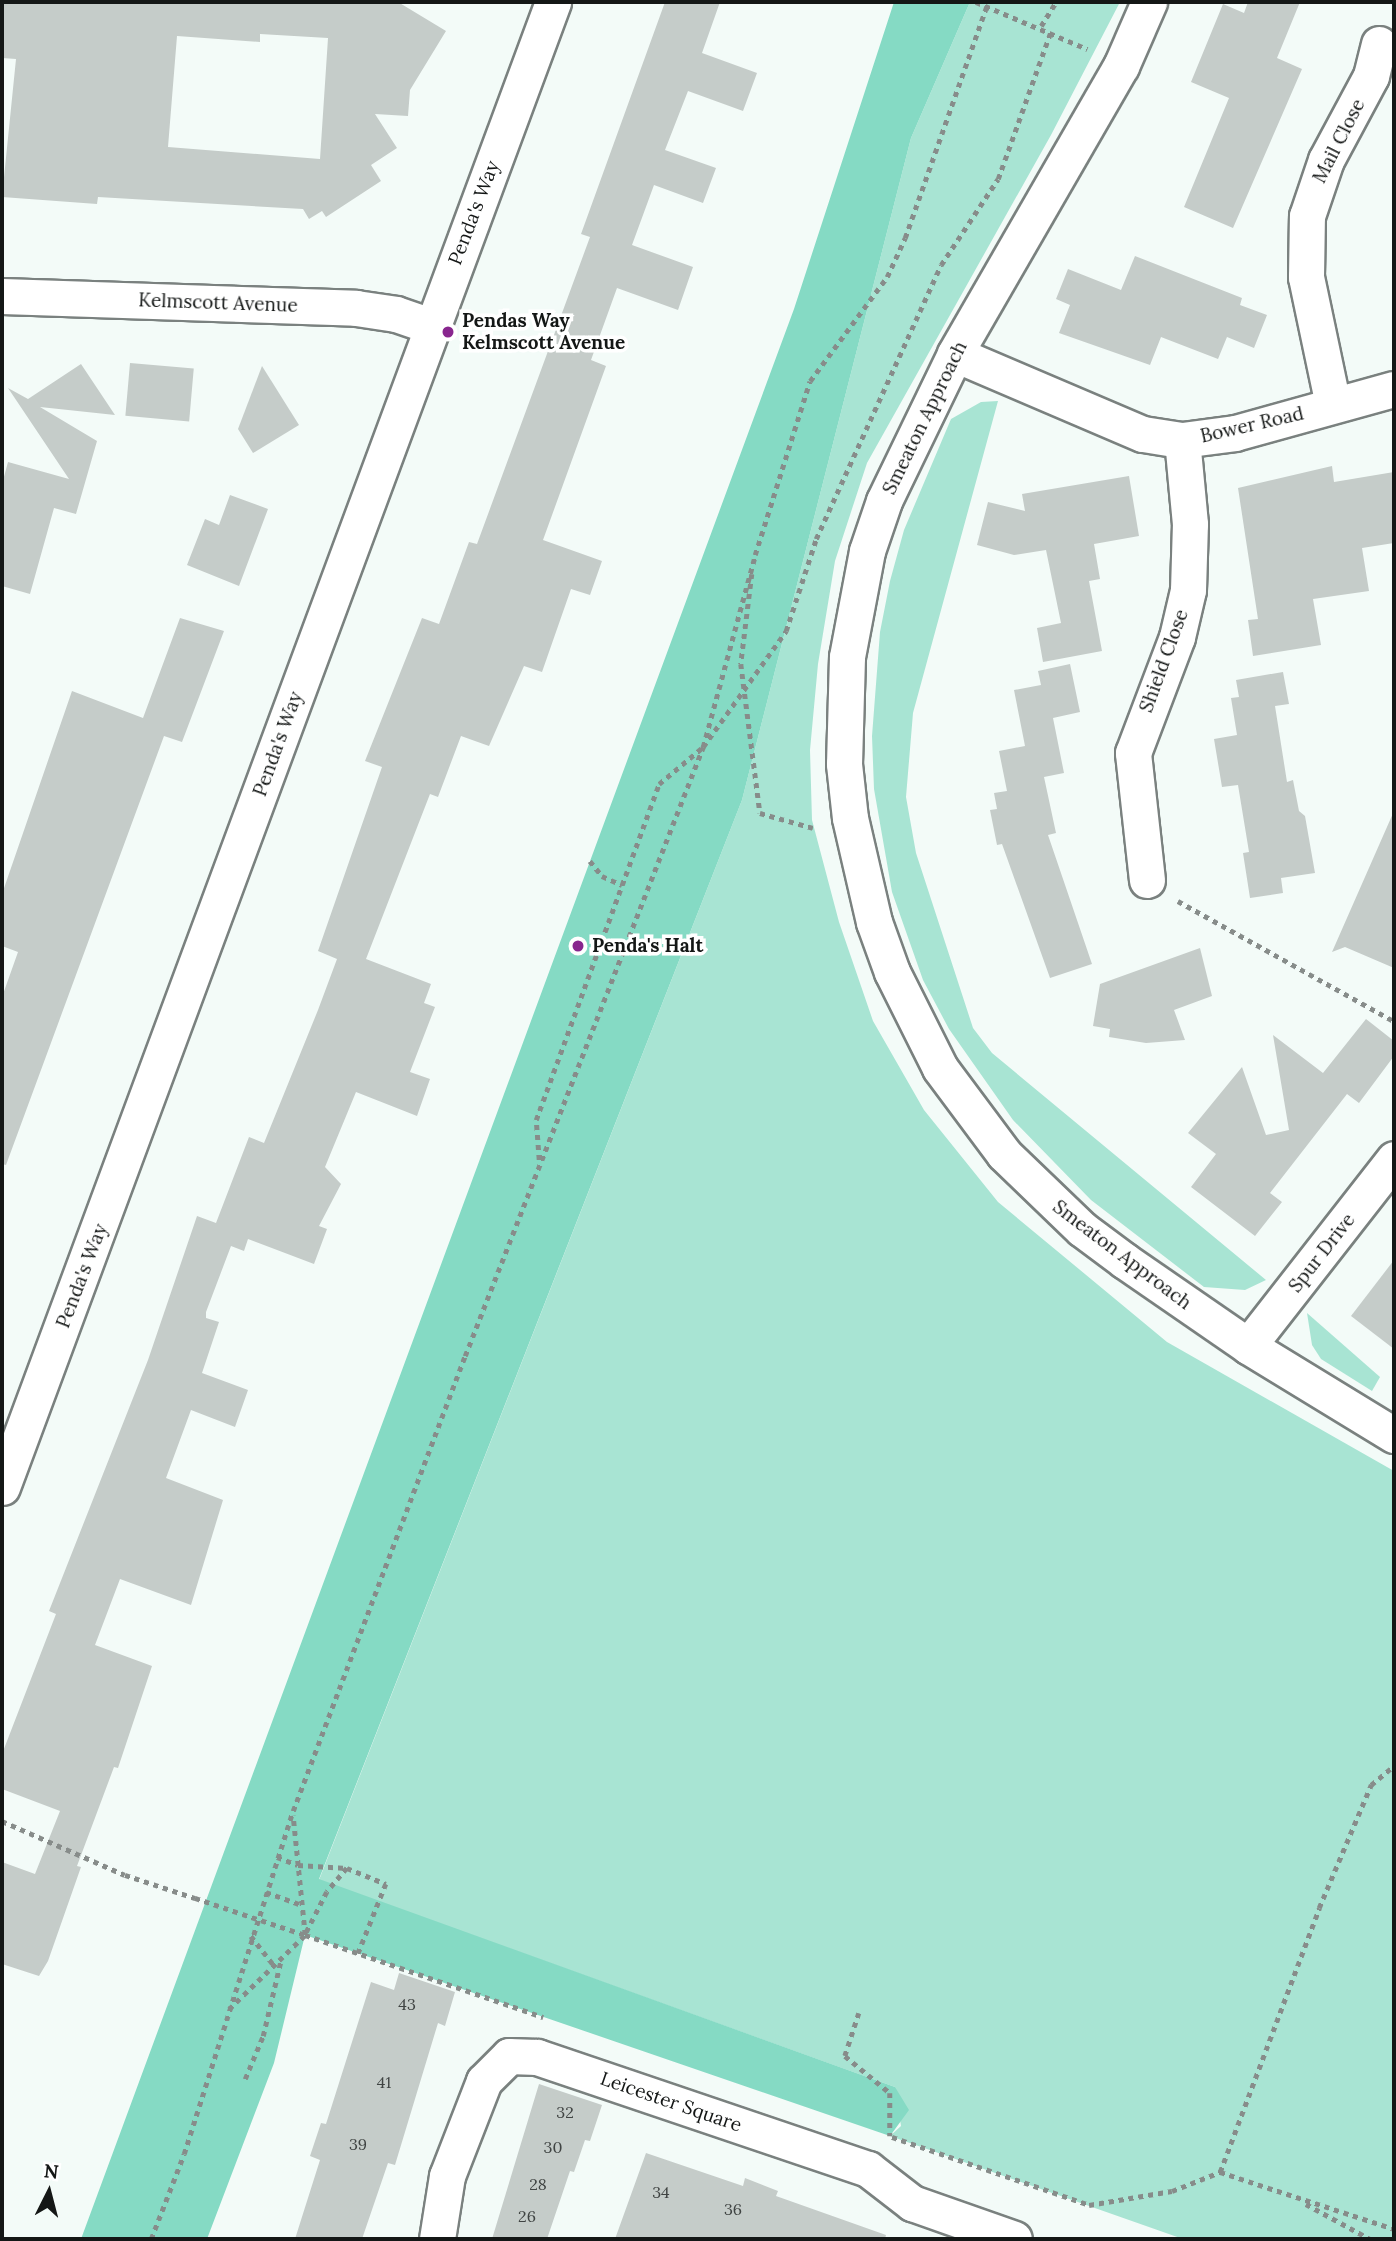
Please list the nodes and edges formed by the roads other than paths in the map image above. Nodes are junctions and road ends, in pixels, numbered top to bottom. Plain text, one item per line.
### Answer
1 (553, 2) edge
2 (1149, 2) edge
3 (1380, 44) dead end
4 (2, 296) edge
5 (431, 326) junction
6 (955, 354) junction
7 (1394, 389) edge
8 (1333, 405) junction
9 (1182, 440) junction
10 (1147, 880) road end
11 (1394, 1159) edge
12 (1248, 1346) junction
13 (1394, 1435) edge
14 (2, 1487) edge
15 (437, 2239) edge
16 (1014, 2239) edge

1 - 5 street, Penda's Way
2 - 6 street, Smeaton Approach
3 - 8 street, Mail Close
4 - 5 street, Kelmscott Avenue
5 - 14 street, Penda's Way
6 - 9 street, Bower Road
6 - 12 street, Smeaton Approach
7 - 8 street, Bower Road
8 - 9 street, Bower Road
9 - 10 street, Shield Close
11 - 12 street, Spur Drive
12 - 13 street, Smeaton Approach
15 - 16 street, Leicester Square

